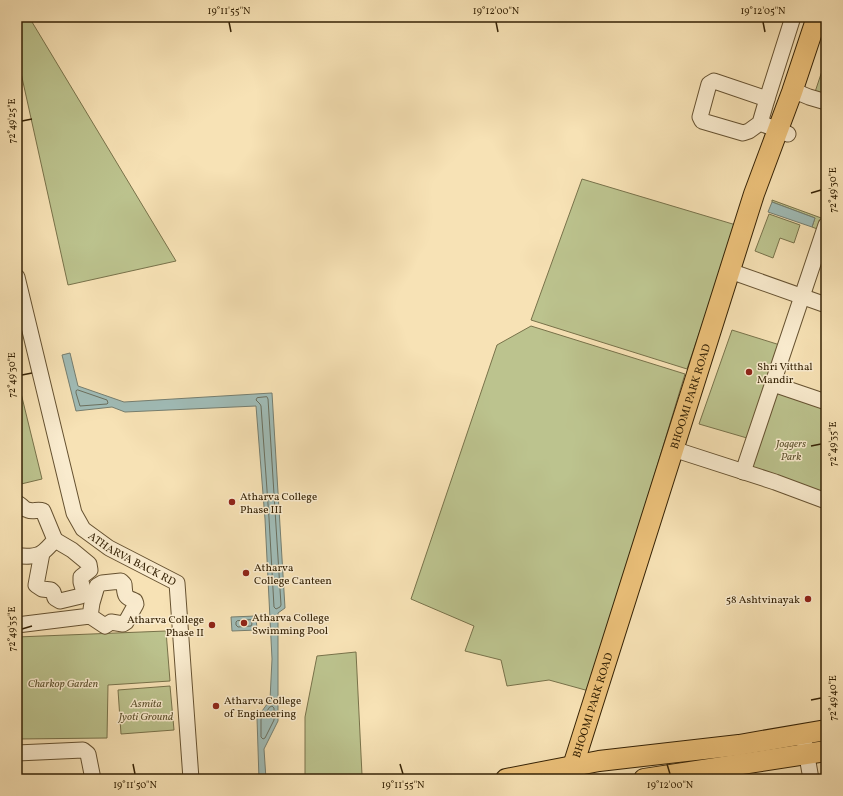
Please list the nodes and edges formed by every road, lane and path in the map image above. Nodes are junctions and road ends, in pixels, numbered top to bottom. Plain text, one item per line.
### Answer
1 (793, 17) edge
2 (817, 17) edge
3 (826, 23) edge
4 (797, 92) junction
5 (767, 99) junction
6 (826, 102) edge
7 (775, 129) junction
8 (826, 225) edge
9 (735, 272) junction
10 (17, 277) edge
11 (802, 297) junction
12 (826, 305) edge
13 (773, 384) junction
14 (826, 402) edge
15 (679, 451) junction
16 (743, 472) junction
17 (826, 501) edge
18 (17, 504) edge
19 (55, 540) junction
20 (42, 553) junction
21 (17, 556) edge
22 (76, 597) junction
23 (17, 625) edge
24 (826, 730) edge
25 (803, 734) junction
26 (817, 752) edge
27 (17, 753) edge
28 (581, 772) edge
29 (93, 779) edge
30 (191, 779) edge
31 (506, 779) edge
32 (644, 779) edge
33 (811, 779) edge

1 - 5 street
2 - 4 main road, BHOOMI PARK ROAD
3 - 4 main road, BHOOMI PARK ROAD
4 - 6 street
4 - 7 main road, BHOOMI PARK ROAD
5 - 7 street
5 - 7 street
7 - 9 main road, BHOOMI PARK ROAD
8 - 11 street
9 - 11 street
9 - 15 main road, BHOOMI PARK ROAD
10 - 30 street, ATHARVA BACK RD
11 - 12 street
11 - 13 street
13 - 14 street
13 - 16 street
15 - 16 street
15 - 28 main road, BHOOMI PARK ROAD
16 - 17 street
18 - 19 street
19 - 20 street
19 - 22 street
20 - 21 street
20 - 22 street
22 - 23 street
24 - 25 main road
25 - 26 street
25 - 28 main road
26 - 32 main road
26 - 33 street
27 - 29 street
28 - 31 main road

